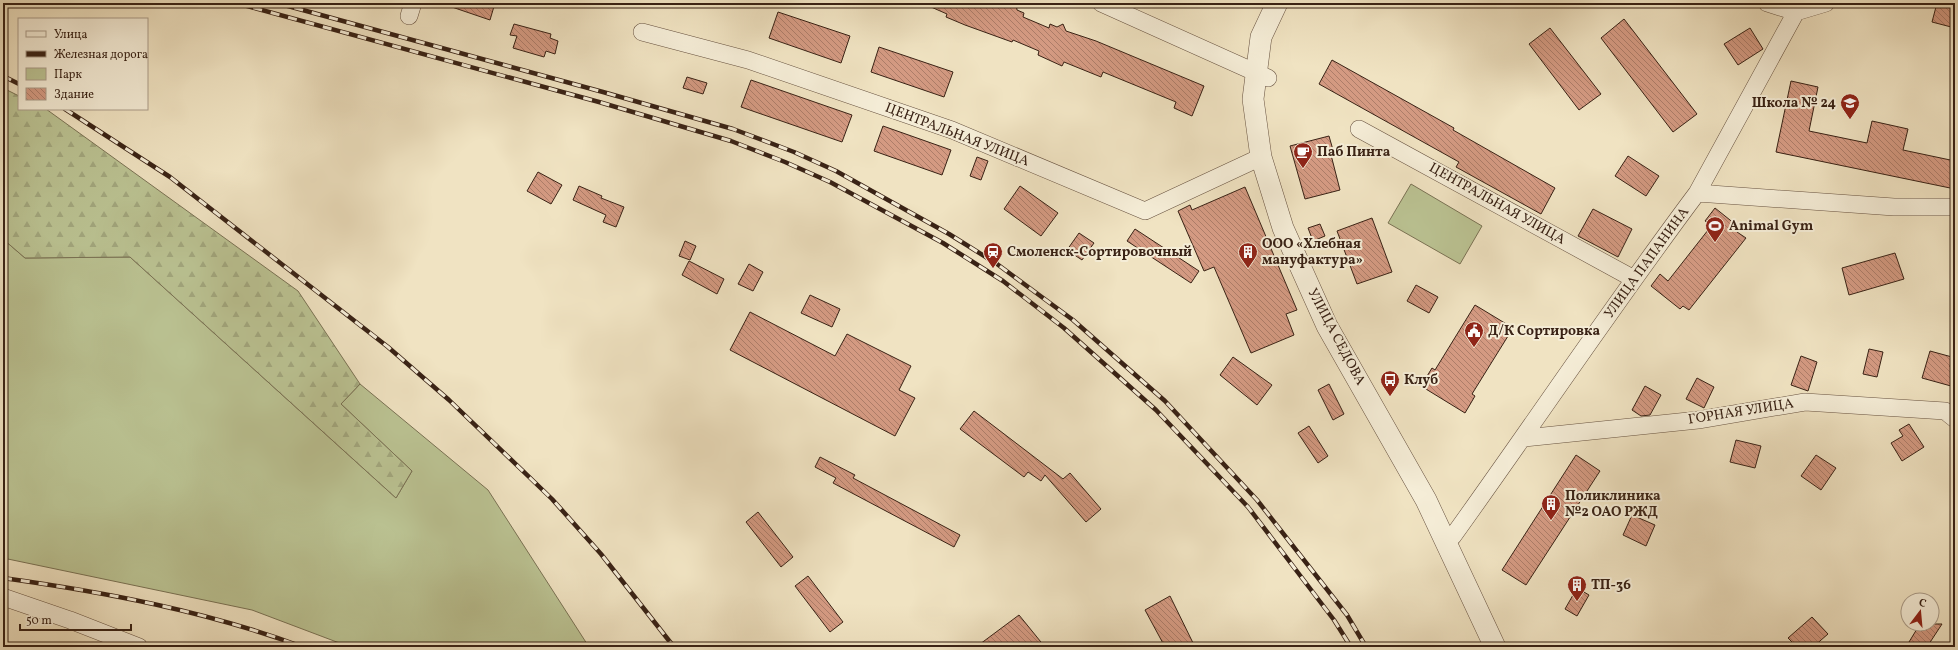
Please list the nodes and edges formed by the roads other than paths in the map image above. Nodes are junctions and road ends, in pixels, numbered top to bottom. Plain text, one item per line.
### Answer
1 (1102, 3) edge
2 (1277, 3) edge
3 (1767, 3) edge
4 (1826, 3) edge
5 (1796, 12) junction
6 (642, 32) dead end
7 (1262, 74) junction
8 (1359, 129) dead end
9 (1261, 157) junction
10 (1697, 193) junction
11 (1955, 207) edge
12 (1634, 280) junction
13 (1955, 419) edge
14 (1524, 438) junction
15 (1447, 541) junction
16 (3, 597) edge
17 (139, 647) edge
18 (1495, 647) edge

1 - 7 street
2 - 7 street, УЛИЦА СЕДОВА
3 - 5 street
4 - 5 street
5 - 10 street
6 - 9 street, ЦЕНТРАЛЬНАЯ УЛИЦА
7 - 9 street, УЛИЦА СЕДОВА
8 - 12 street, ЦЕНТРАЛЬНАЯ УЛИЦА
9 - 15 street, УЛИЦА СЕДОВА
10 - 11 street, УЛИЦА ПАПАНИНА
10 - 12 street, УЛИЦА ПАПАНИНА
12 - 14 street, УЛИЦА ПАПАНИНА
13 - 14 street, ГОРНАЯ УЛИЦА
14 - 15 street, УЛИЦА ПАПАНИНА
15 - 18 street, УЛИЦА СЕДОВА
16 - 17 street

